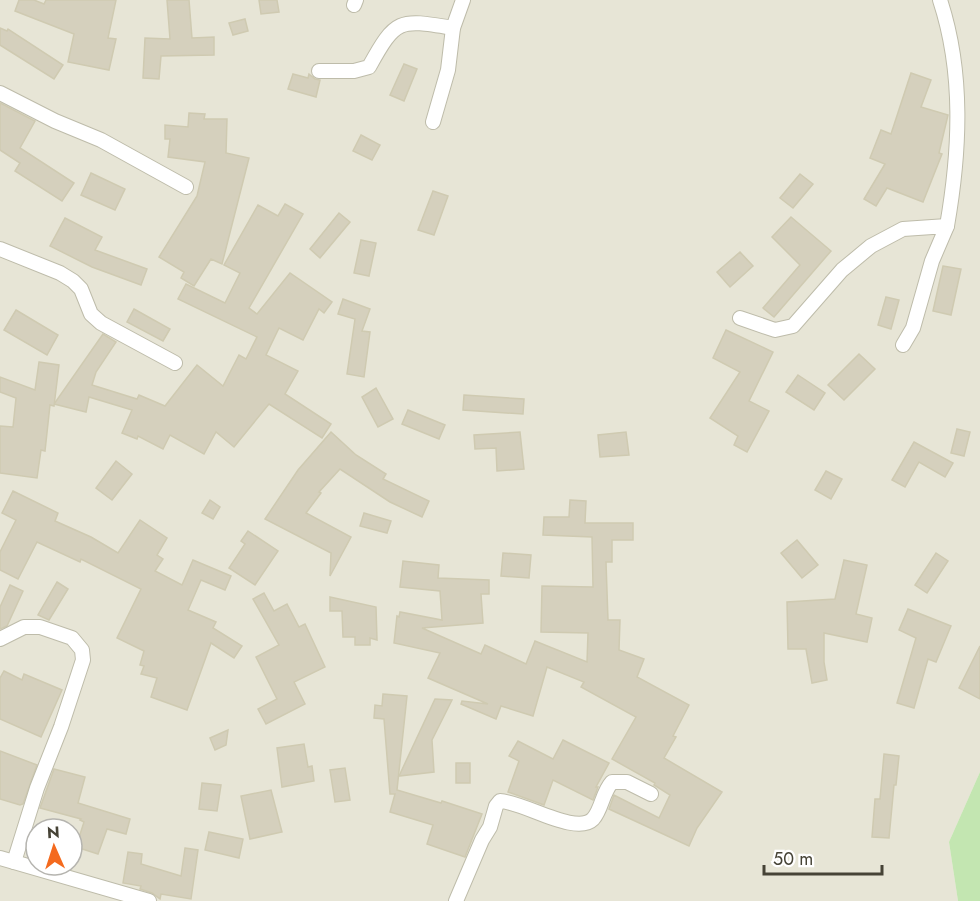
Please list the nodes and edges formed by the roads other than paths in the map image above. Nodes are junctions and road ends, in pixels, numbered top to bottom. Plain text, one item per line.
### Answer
1 (463, 0) edge
2 (940, 0) edge
3 (453, 28) junction
4 (319, 71) dead end
5 (0, 93) edge
6 (433, 122) dead end
7 (186, 187) dead end
8 (947, 226) junction
9 (0, 249) edge
10 (740, 318) dead end
11 (903, 345) dead end
12 (175, 363) dead end
13 (0, 639) edge
14 (651, 794) dead end
15 (0, 858) edge
16 (14, 862) junction
17 (149, 901) edge
18 (456, 901) edge

1 - 3 street
2 - 8 street
3 - 4 street
3 - 6 street
5 - 7 street
8 - 10 street
8 - 11 street
9 - 12 street
13 - 16 street
14 - 18 street
15 - 16 street
16 - 17 street

